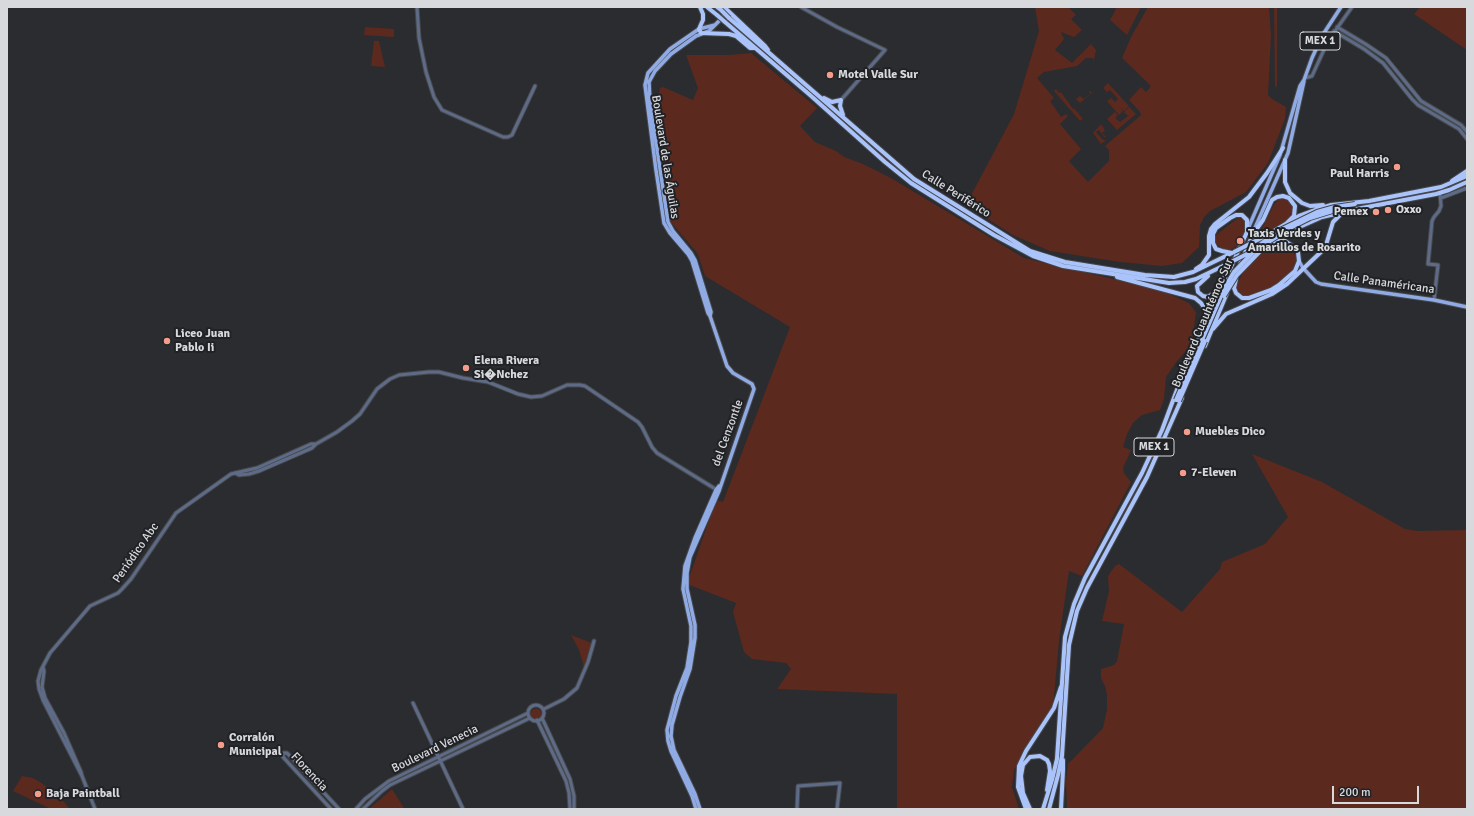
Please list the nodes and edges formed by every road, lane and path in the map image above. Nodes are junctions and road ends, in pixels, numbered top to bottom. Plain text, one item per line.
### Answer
1 (417, 7) edge
2 (700, 7) edge
3 (707, 7) edge
4 (717, 7) edge
5 (801, 7) edge
6 (1341, 7) edge
7 (1352, 7) edge
8 (722, 9) edge
9 (729, 11) junction
10 (1337, 27) junction
11 (700, 31) junction
12 (1334, 31) junction
13 (755, 48) junction
14 (771, 55) junction
15 (1305, 79) junction
16 (535, 86) dead end
17 (818, 95) junction
18 (841, 100) junction
19 (845, 118) junction
20 (1467, 132) edge
21 (1467, 139) edge
22 (1283, 148) junction
23 (1286, 160) junction
24 (1467, 171) edge
25 (1467, 176) edge
26 (1467, 182) edge
27 (1441, 187) junction
28 (1467, 188) edge
29 (1440, 195) junction
30 (1369, 201) junction
31 (1331, 205) junction
32 (1355, 205) junction
33 (1371, 206) junction
34 (1344, 212) junction
35 (1286, 224) junction
36 (1247, 232) junction
37 (1253, 234) junction
38 (1264, 246) junction
39 (1233, 252) junction
40 (1299, 261) junction
41 (1239, 267) junction
42 (1231, 268) junction
43 (1304, 268) junction
44 (1297, 269) junction
45 (1210, 273) junction
46 (1110, 274) junction
47 (1189, 274) junction
48 (1434, 300) junction
49 (1467, 307) edge
50 (1204, 326) junction
51 (1210, 332) junction
52 (754, 386) joint
53 (1177, 401) junction
54 (1171, 407) junction
55 (1178, 407) junction
56 (717, 490) junction
57 (594, 641) dead end
58 (1062, 684) junction
59 (413, 703) dead end
60 (544, 709) junction
61 (528, 714) junction
62 (530, 718) junction
63 (542, 718) junction
64 (537, 720) junction
65 (1062, 756) junction
66 (438, 757) junction
67 (440, 761) junction
68 (687, 781) junction
69 (1045, 804) junction
70 (95, 809) edge
71 (331, 809) edge
72 (339, 809) edge
73 (356, 809) edge
74 (363, 809) edge
75 (463, 809) edge
76 (570, 809) edge
77 (574, 809) edge
78 (696, 809) edge
79 (700, 809) edge
80 (797, 809) edge
81 (837, 809) edge
82 (1026, 809) edge
83 (1030, 809) edge
84 (1043, 809) edge
85 (1049, 809) edge
86 (1061, 809) edge

1 - 16 street
2 - 11 highway
3 - 13 highway, Calle Periférico, bridge
4 - 8 highway, Calle Periférico
5 - 18 street
6 - 15 main road, Boulevard Cuauhtémoc Sur / MEX 1
7 - 10 street
8 - 9 highway
8 - 14 highway, Calle Periférico, bridge
9 - 11 main road, Boulevard de las Águilas
9 - 14 highway
10 - 12 street
10 - 20 street
11 - 13 highway
11 - 52 main road, Boulevard de las Águilas
12 - 15 street
12 - 21 street
13 - 46 highway, Calle Periférico
14 - 17 highway, Calle Periférico
15 - 22 main road, Boulevard Cuauhtémoc Sur / MEX 1
15 - 23 main road, Boulevard Cuauhtémoc Sur / MEX 1
17 - 18 highway
17 - 19 highway, Calle Periférico
18 - 19 highway
19 - 47 highway, Calle Periférico
22 - 36 main road, Boulevard Cuauhtémoc Sur / MEX 1
22 - 47 highway
23 - 31 highway
23 - 37 main road, Boulevard Cuauhtémoc Sur / MEX 1
24 - 27 highway
25 - 27 highway
26 - 29 highway
27 - 30 highway
28 - 29 street
29 - 33 highway
29 - 48 street
30 - 31 highway
30 - 32 highway
31 - 35 highway, Calle Periférico
32 - 33 highway
32 - 53 highway, bridge
33 - 34 highway
34 - 38 highway
34 - 43 highway
35 - 37 highway
35 - 39 highway, Calle Periférico, bridge
36 - 39 highway
36 - 42 highway, Boulevard Cuauhtémoc Sur / MEX 1
37 - 41 highway, Boulevard Cuauhtémoc Sur / MEX 1
38 - 40 highway
38 - 45 highway, Calle Periférico, bridge
39 - 47 highway, Calle Periférico
40 - 43 main road, Calle Panaméricana
40 - 44 highway
41 - 44 highway
41 - 51 highway, Boulevard Cuauhtémoc Sur / MEX 1
42 - 45 highway
42 - 50 highway, Boulevard Cuauhtémoc Sur / MEX 1
43 - 44 main road
43 - 48 main road, Calle Panaméricana
43 - 51 highway
45 - 46 highway, Calle Periférico
46 - 50 highway
48 - 49 main road, Calle Panaméricana
50 - 54 highway, Boulevard Cuauhtémoc Sur / MEX 1
51 - 55 highway, Boulevard Cuauhtémoc Sur / MEX 1
52 - 56 main road, del Cenzontle
53 - 54 highway
53 - 55 highway
54 - 58 highway, Boulevard Cuauhtémoc Sur / MEX 1
55 - 65 highway, Boulevard Cuauhtémoc Sur / MEX 1
56 - 68 main road, del Cenzontle
56 - 70 street, Periódico Abc
57 - 60 street
58 - 69 highway, MEX 1
58 - 82 highway
59 - 66 street
60 - 61 street
60 - 63 street
61 - 62 street
61 - 66 street, Boulevard Venecia
62 - 64 street
62 - 67 street, Boulevard Venecia
63 - 64 street
63 - 77 street
64 - 76 street
65 - 85 highway, MEX 1
65 - 86 highway
66 - 67 street
66 - 73 street, Boulevard Venecia
67 - 74 street, Boulevard Venecia
67 - 75 street
68 - 78 main road
68 - 79 main road
69 - 83 highway
69 - 84 highway, MEX 1
71 - 72 street, Florencia
80 - 81 street

